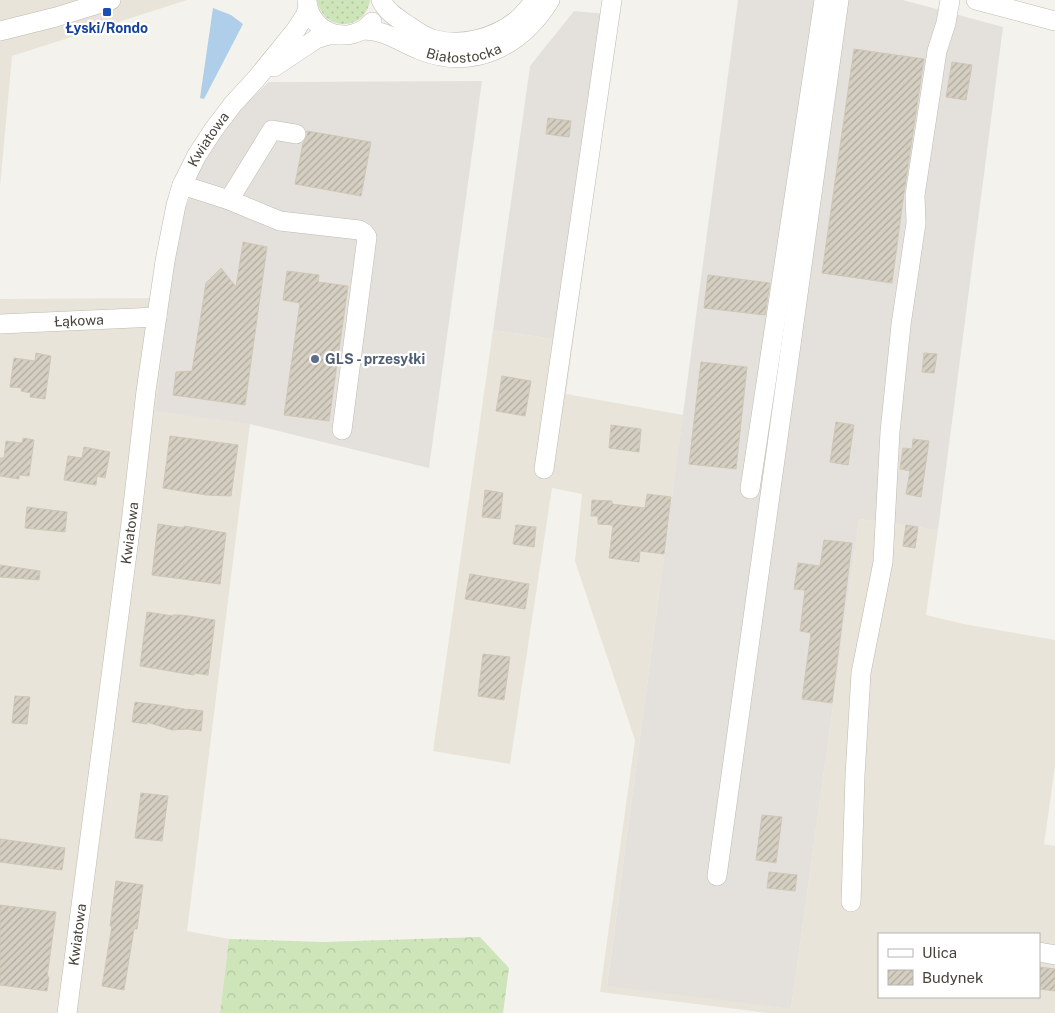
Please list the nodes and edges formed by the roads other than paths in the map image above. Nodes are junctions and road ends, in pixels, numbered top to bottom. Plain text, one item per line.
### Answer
1 (111, 0) edge
2 (380, 0) edge
3 (537, 0) edge
4 (550, 0) edge
5 (612, 0) edge
6 (824, 0) edge
7 (840, 0) edge
8 (950, 0) edge
9 (976, 0) edge
10 (306, 3) edge
11 (1055, 21) edge
12 (363, 30) junction
13 (0, 31) edge
14 (345, 35) junction
15 (256, 79) junction
16 (296, 134) dead end
17 (182, 185) junction
18 (229, 200) junction
19 (157, 317) junction
20 (0, 324) edge
21 (342, 430) dead end
22 (544, 470) dead end
23 (750, 489) dead end
24 (717, 876) dead end
25 (850, 902) dead end
26 (1040, 952) edge
27 (1055, 954) edge
28 (67, 1013) edge

1 - 13 street
2 - 3 street, Białostocka
2 - 12 street
4 - 12 street, Białostocka
5 - 22 street
6 - 23 street
7 - 24 street
8 - 25 street
9 - 11 street
10 - 14 street
10 - 15 street, Kwiatowa
12 - 14 street, Kwiatowa
14 - 15 street, Kwiatowa
15 - 17 street, Kwiatowa
16 - 18 street
17 - 18 street
17 - 19 street, Kwiatowa
18 - 21 street
19 - 20 street, Łąkowa
19 - 28 street, Kwiatowa
26 - 27 street

